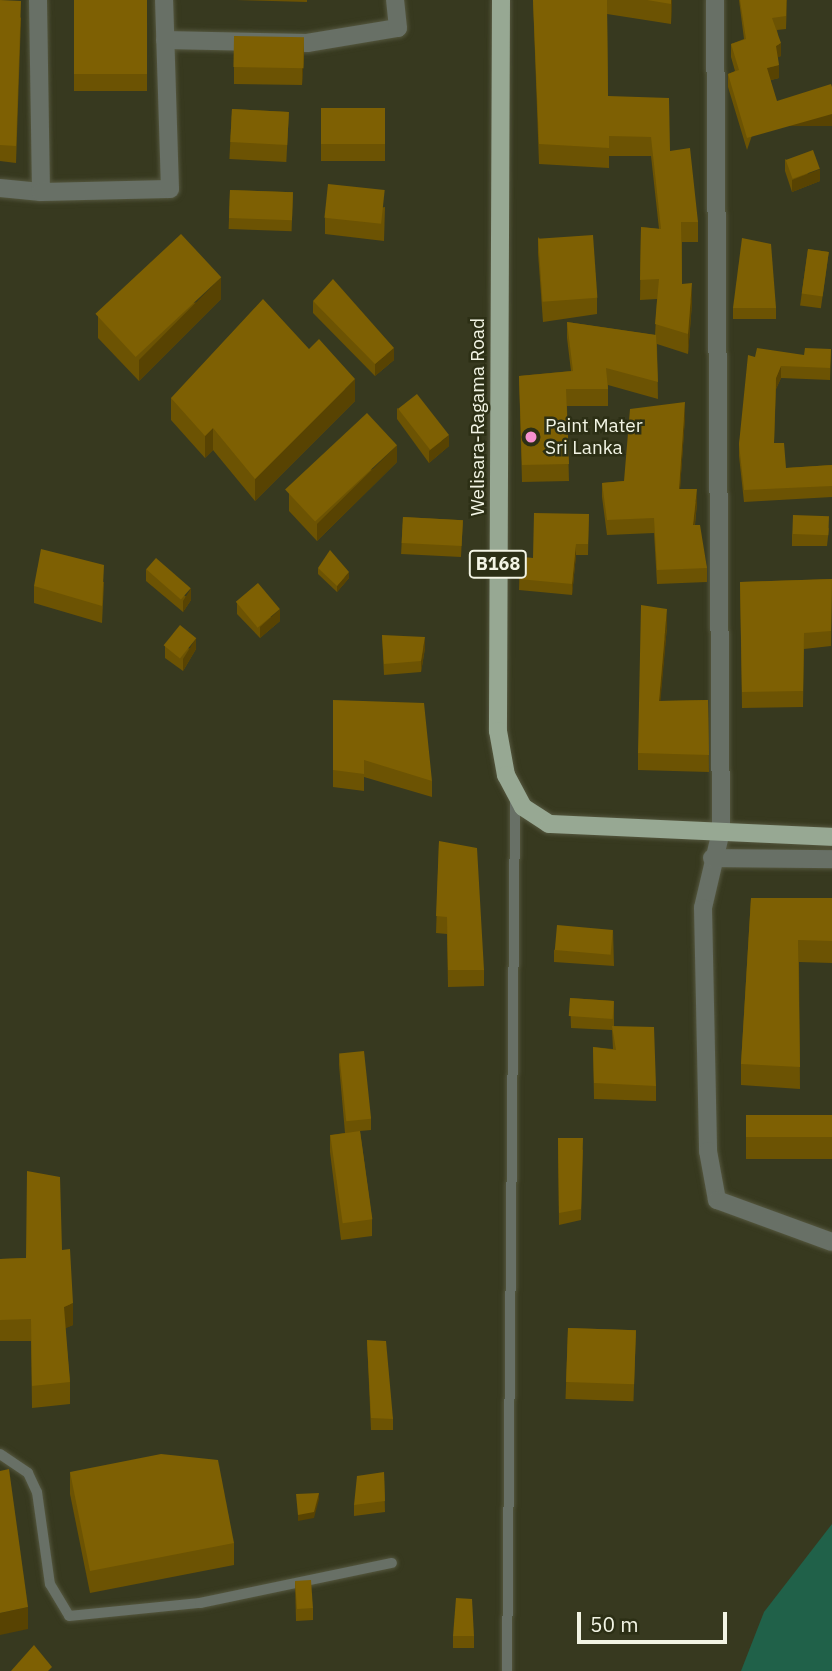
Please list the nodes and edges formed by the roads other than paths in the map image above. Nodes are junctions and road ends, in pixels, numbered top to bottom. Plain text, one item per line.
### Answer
1 (38, 0) edge
2 (164, 0) edge
3 (395, 0) edge
4 (501, 0) edge
5 (715, 0) edge
6 (165, 40) junction
7 (0, 188) edge
8 (41, 192) junction
9 (515, 794) junction
10 (721, 831) junction
11 (832, 837) edge
12 (712, 858) junction
13 (832, 859) edge
14 (832, 1242) edge
15 (0, 1454) edge
16 (392, 1563) dead end
17 (507, 1671) edge

1 - 8 street
2 - 6 street
3 - 6 street
4 - 9 main road, Welisara-Ragama Road / B168
5 - 10 street
6 - 8 street
7 - 8 street
9 - 10 main road, Welisara-Ragama Road / B168
9 - 17 lane
10 - 11 main road, Welisara-Ragama Road / B168
10 - 12 street
12 - 13 street
12 - 14 street
15 - 16 lane

